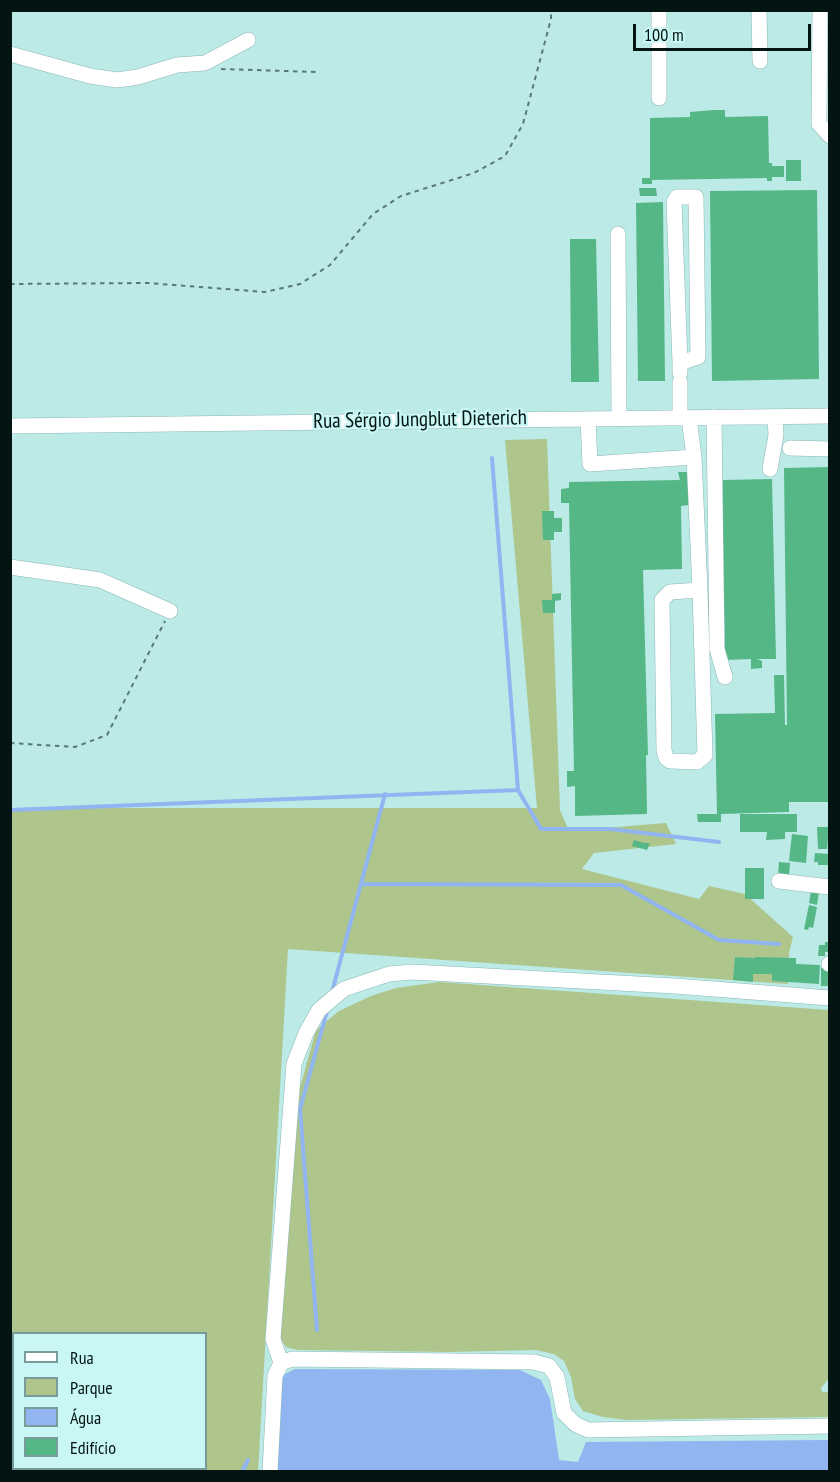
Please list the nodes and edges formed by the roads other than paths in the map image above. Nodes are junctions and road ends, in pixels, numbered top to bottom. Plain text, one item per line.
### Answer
1 (658, 10) edge
2 (759, 10) edge
3 (820, 10) edge
4 (248, 40) dead end
5 (10, 54) edge
6 (760, 62) dead end
7 (659, 98) dead end
8 (830, 136) edge
9 (618, 234) dead end
10 (680, 372) junction
11 (830, 416) edge
12 (714, 417) junction
13 (775, 417) junction
14 (588, 418) junction
15 (619, 418) junction
16 (684, 418) junction
17 (10, 426) edge
18 (790, 448) dead end
19 (830, 449) edge
20 (694, 457) junction
21 (770, 469) dead end
22 (10, 567) edge
23 (700, 590) junction
24 (170, 611) road end
25 (725, 677) dead end
26 (779, 881) dead end
27 (830, 887) edge
28 (830, 998) edge
29 (281, 1363) junction
30 (830, 1426) edge
31 (270, 1472) edge

1 - 7 street
2 - 6 street
3 - 8 street
4 - 5 street
9 - 15 street
10 - 10 street
10 - 16 street
11 - 13 street, Rua Sérgio Jungblut Dieterich
12 - 13 street, Rua Sérgio Jungblut Dieterich
12 - 16 street, Rua Sérgio Jungblut Dieterich
12 - 25 street
13 - 21 street
14 - 15 street, Rua Sérgio Jungblut Dieterich
14 - 17 street, Rua Sérgio Jungblut Dieterich
14 - 20 street
15 - 16 street, Rua Sérgio Jungblut Dieterich
16 - 20 street
18 - 19 street
20 - 23 street
22 - 24 street
23 - 23 street
26 - 27 street
28 - 29 street
29 - 30 street
29 - 31 street

